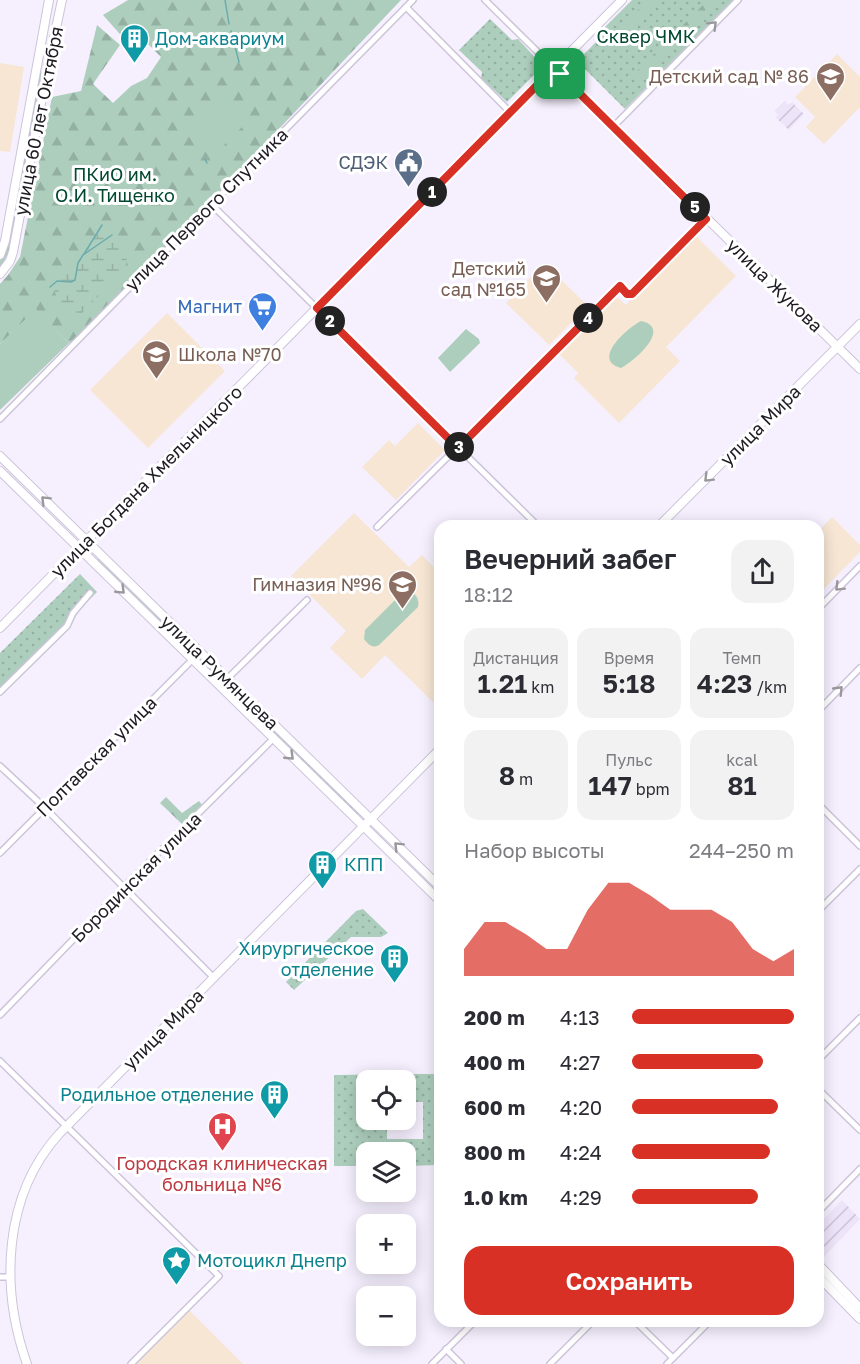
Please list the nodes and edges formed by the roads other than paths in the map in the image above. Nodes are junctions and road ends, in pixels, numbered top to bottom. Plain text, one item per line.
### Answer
1 (49, 0) edge
2 (62, 0) edge
3 (413, 0) edge
4 (485, 0) edge
5 (622, 0) edge
6 (738, 0) edge
7 (406, 8) junction
8 (554, 68) junction
9 (510, 112) junction
10 (613, 127) junction
11 (211, 204) junction
12 (706, 219) junction
13 (0, 255) edge
14 (0, 274) edge
15 (317, 308) junction
16 (860, 324) edge
17 (838, 346) junction
18 (860, 369) edge
19 (0, 419) edge
20 (458, 448) junction
21 (0, 456) edge
22 (0, 471) edge
23 (532, 520) edge
24 (665, 520) edge
25 (377, 527) dead end
26 (87, 541) junction
27 (79, 549) junction
28 (860, 566) edge
29 (90, 593) dead end
30 (307, 600) dead end
31 (824, 603) edge
32 (0, 628) edge
33 (192, 660) junction
34 (860, 668) edge
35 (228, 679) junction
36 (0, 692) edge
37 (824, 705) edge
38 (273, 739) junction
39 (434, 755) edge
40 (0, 766) edge
41 (44, 807) junction
42 (824, 810) edge
43 (370, 819) junction
44 (363, 826) junction
45 (860, 846) edge
46 (0, 853) edge
47 (860, 869) edge
48 (434, 881) edge
49 (124, 887) junction
50 (434, 895) edge
51 (824, 905) edge
52 (214, 978) junction
53 (0, 1016) edge
54 (860, 1018) edge
55 (824, 1054) edge
56 (0, 1062) edge
57 (824, 1095) edge
58 (66, 1127) junction
59 (860, 1130) edge
60 (860, 1169) edge
61 (824, 1206) edge
62 (824, 1270) edge
63 (4, 1277) edge
64 (824, 1282) edge
65 (860, 1308) edge
66 (860, 1319) edge
67 (469, 1327) edge
68 (587, 1327) edge
69 (641, 1327) edge
70 (704, 1327) edge
71 (446, 1349) junction
72 (673, 1358) junction
73 (27, 1364) edge
74 (131, 1364) edge
75 (432, 1364) edge
76 (461, 1364) edge
77 (550, 1364) edge
78 (667, 1364) edge

1 - 13 main road, улица 60 лет Октября
2 - 14 main road, улица 60 лет Октября
3 - 7 street, улица Первого Спутника
4 - 8 street, улица Жукова
5 - 8 main road, улица Богдана Хмельницкого
10 -> 6 street
7 - 9 street
7 - 11 street, улица Первого Спутника
8 - 9 main road, улица Богдана Хмельницкого
8 - 10 main road, улица Жукова
9 - 15 main road, улица Богдана Хмельницкого
10 - 12 main road, улица Жукова
11 - 15 street
11 - 19 street, улица Первого Спутника
12 - 17 main road, улица Жукова
12 - 20 street
15 - 20 street
15 - 26 main road, улица Богдана Хмельницкого
16 - 17 main road, улица Мира
17 - 18 main road, улица Жукова
17 -> 24 main road, улица Мира
20 - 23 street
20 - 25 street
26 -> 21 main road, улица Румянцева
22 - 27 main road, улица Румянцева
26 - 27 main road, улица Богдана Хмельницкого
26 - 35 main road, улица Румянцева
27 - 32 main road, улица Богдана Хмельницкого
27 -> 33 main road, улица Румянцева
28 -> 31 street
29 - 36 street
30 - 35 street
33 - 38 main road, улица Румянцева
33 - 41 street, Полтавская улица
37 -> 34 street
35 - 43 main road, улица Румянцева
38 -> 44 main road, улица Румянцева
38 - 49 street, Бородинская улица
39 - 43 main road, улица Мира
40 - 41 street
41 - 46 street, Полтавская улица
41 - 49 street
42 - 45 street
43 - 44 main road, улица Мира
48 -> 43 main road, улица Румянцева
44 - 50 main road, улица Румянцева
44 - 52 main road, улица Мира
47 - 51 street
49 - 52 street
49 - 53 street, Бородинская улица
52 - 58 main road, улица Мира
54 - 55 street
56 - 58 street
57 - 59 street
58 - 63 main road, улица Мира
58 - 74 street
60 - 61 street
62 - 65 main road
63 - 73 main road, улица Мира
64 - 66 main road
67 - 71 street
68 - 77 street
69 - 72 street
70 - 72 street
71 - 75 street
71 - 76 street
72 - 78 street

